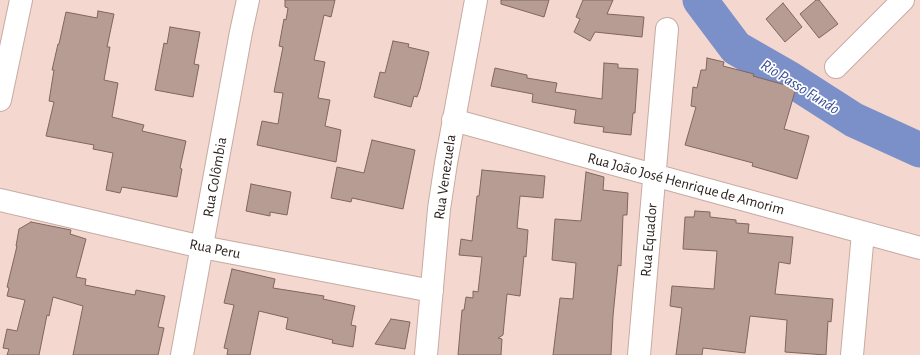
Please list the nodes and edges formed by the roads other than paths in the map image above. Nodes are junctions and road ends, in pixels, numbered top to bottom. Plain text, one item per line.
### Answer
1 (21, 0) edge
2 (248, 0) edge
3 (476, 0) edge
4 (903, 0) edge
5 (667, 29) dead end
6 (836, 66) dead end
7 (0, 100) edge
8 (453, 120) junction
9 (654, 176) junction
10 (0, 200) edge
11 (863, 233) junction
12 (202, 247) junction
13 (920, 248) edge
14 (432, 291) junction
15 (182, 355) edge
16 (426, 355) edge
17 (639, 355) edge
18 (852, 355) edge

1 - 7 street
2 - 12 street, Rua Colômbia
3 - 8 street, Rua Venezuela
4 - 6 street
5 - 9 street, Rua Equador
8 - 9 street, Rua João José Henrique de Amorim
8 - 14 street, Rua Venezuela
9 - 11 street, Rua João José Henrique de Amorim
9 - 17 street, Rua Equador
10 - 12 street, Rua Peru
11 - 13 street, Rua João José Henrique de Amorim
11 - 18 street
12 - 14 street, Rua Peru
12 - 15 street, Rua Colômbia
14 - 16 street, Rua Venezuela

